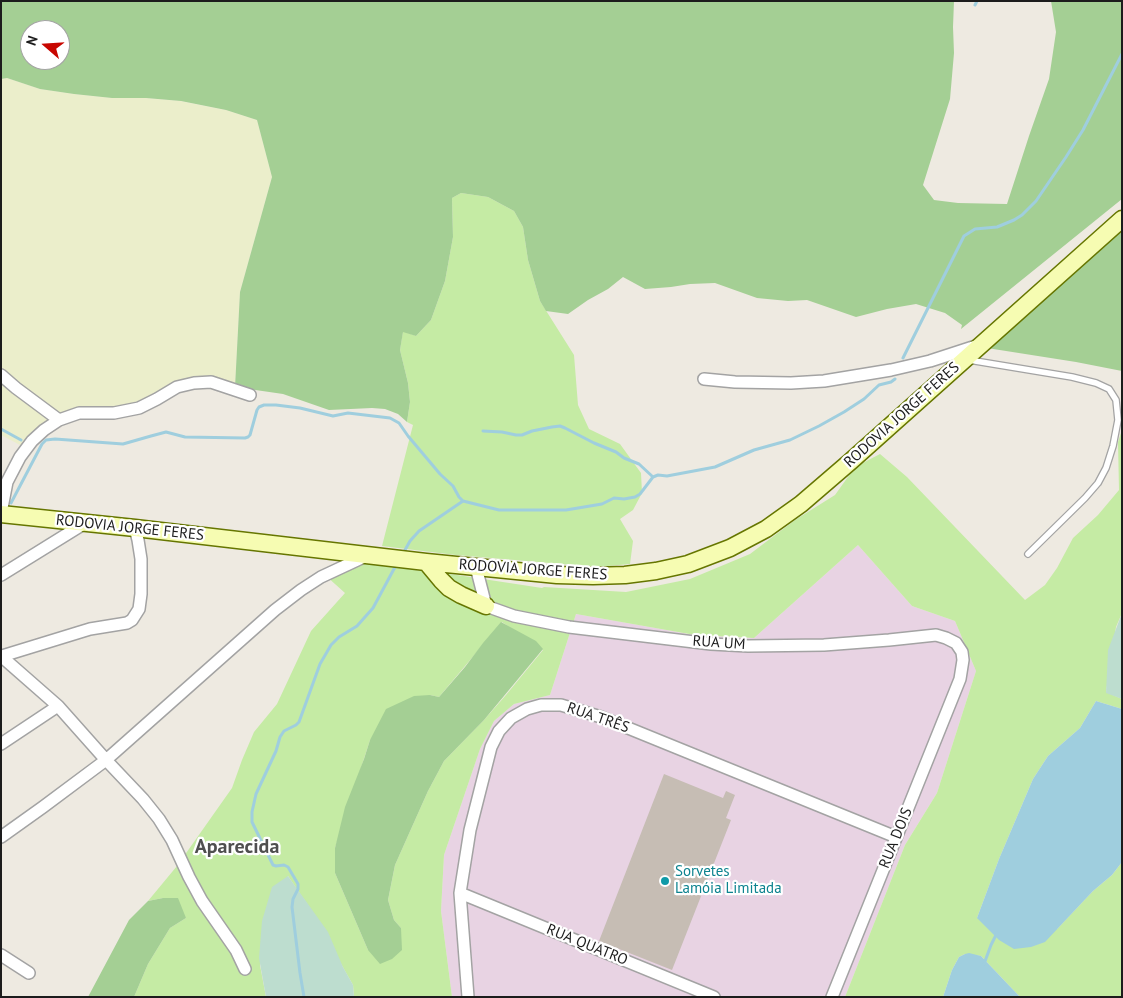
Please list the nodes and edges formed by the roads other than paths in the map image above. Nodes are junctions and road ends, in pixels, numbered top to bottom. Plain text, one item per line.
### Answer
1 (1121, 220) edge
2 (980, 345) junction
3 (965, 359) junction
4 (1, 375) edge
5 (704, 379) dead end
6 (250, 395) dead end
7 (59, 420) junction
8 (1, 513) edge
9 (85, 523) junction
10 (135, 528) junction
11 (1028, 554) dead end
12 (368, 555) junction
13 (426, 562) junction
14 (476, 567) junction
15 (1, 575) edge
16 (486, 606) junction
17 (2, 656) edge
18 (960, 679) joint
19 (58, 706) junction
20 (1, 744) edge
21 (106, 760) junction
22 (1, 825) edge
23 (14, 828) junction
24 (1, 837) edge
25 (896, 837) junction
26 (460, 893) junction
27 (1, 955) edge
28 (245, 969) dead end
29 (29, 973) dead end
30 (468, 997) edge
31 (714, 997) edge
32 (832, 997) edge

1 - 2 main road, RODOVIA JORGE FERES
2 - 3 main road, RODOVIA JORGE FERES
2 - 5 street
3 - 11 lane
3 - 14 main road, RODOVIA JORGE FERES
4 - 7 street
6 - 7 street
7 - 8 street
8 - 9 main road, RODOVIA JORGE FERES
9 - 10 main road, RODOVIA JORGE FERES
9 - 15 street
10 - 12 main road, RODOVIA JORGE FERES
10 - 17 street
12 - 13 main road, RODOVIA JORGE FERES
12 - 21 street
13 - 14 main road, RODOVIA JORGE FERES
13 - 16 main road
14 - 16 street
16 - 18 street, RUA UM
17 - 19 street
18 - 25 street, RUA DOIS
19 - 20 street
19 - 21 street
21 - 23 street
21 - 28 street
22 - 23 street
23 - 24 street
25 - 26 street, RUA TRÊS
25 - 32 street, RUA DOIS
26 - 30 street, RUA TRÊS
26 - 31 street, RUA QUATRO
27 - 29 street

